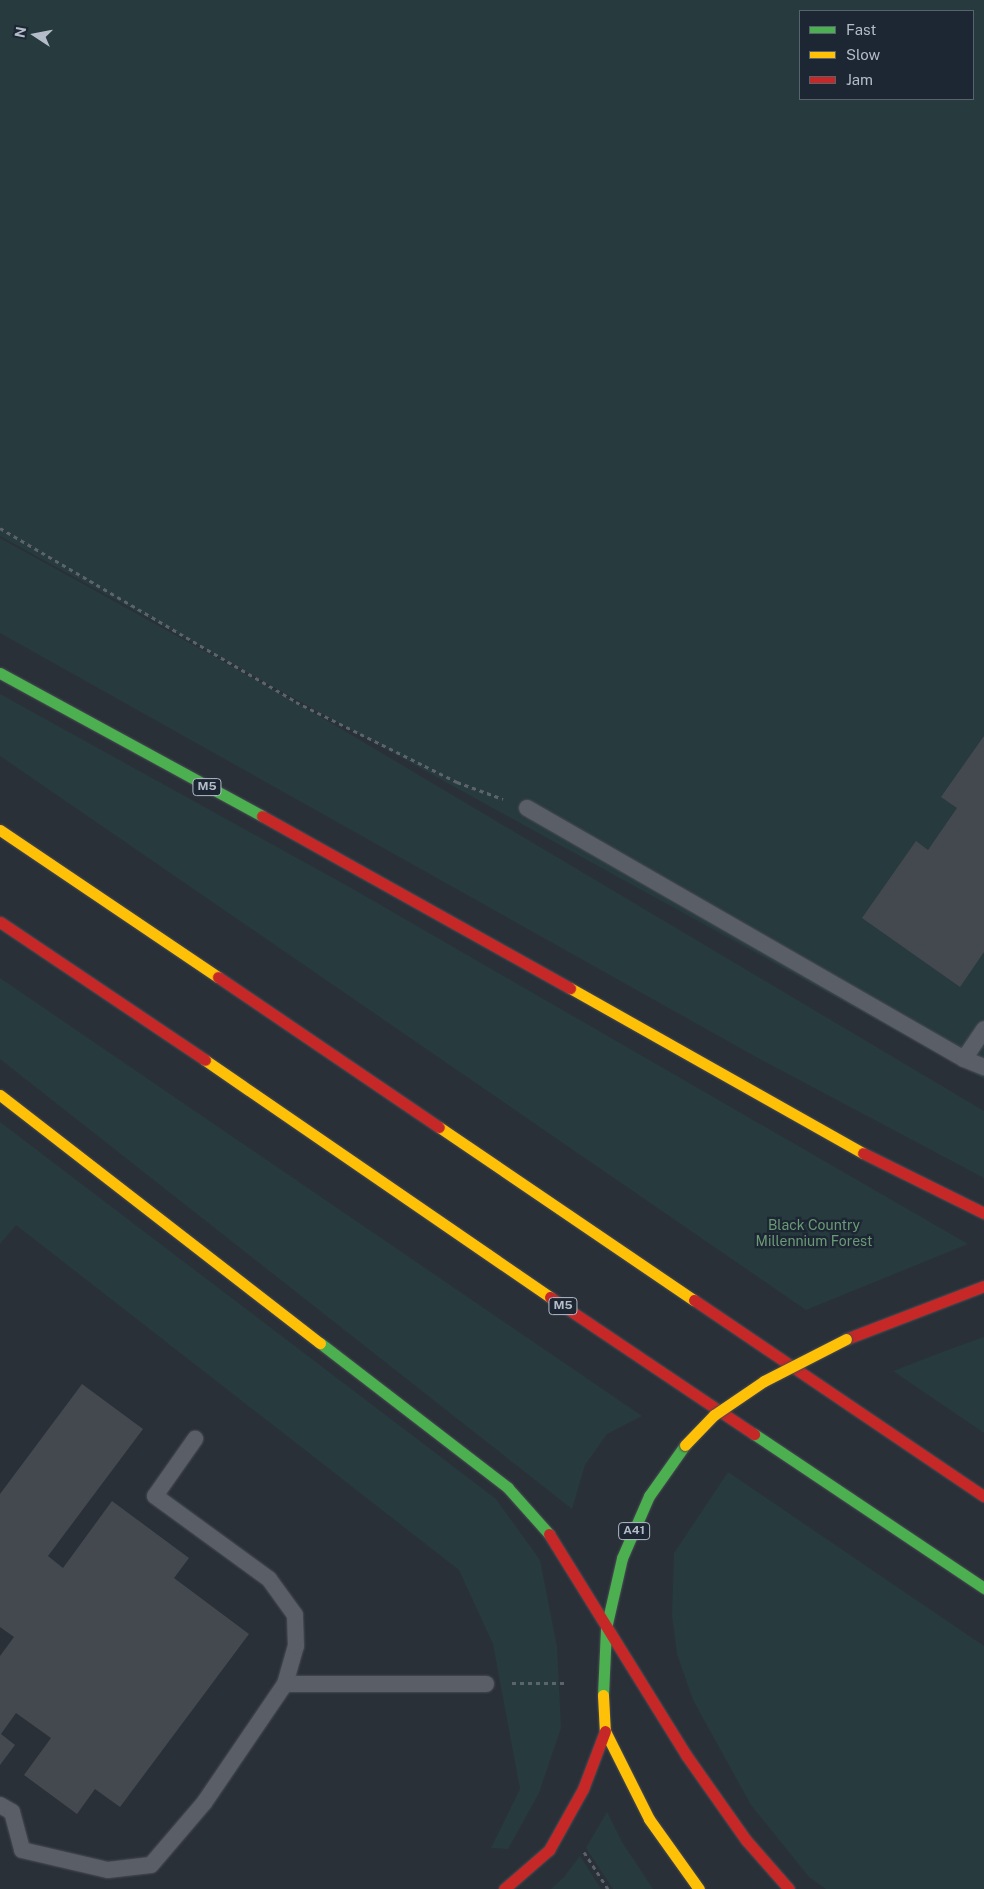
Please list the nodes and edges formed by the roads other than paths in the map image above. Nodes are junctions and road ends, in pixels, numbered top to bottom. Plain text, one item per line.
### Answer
1 (0, 673) edge
2 (527, 808) road end
3 (0, 830) edge
4 (0, 922) edge
5 (984, 1029) edge
6 (964, 1059) junction
7 (984, 1067) edge
8 (0, 1095) edge
9 (984, 1213) edge
10 (984, 1286) edge
11 (195, 1438) dead end
12 (984, 1496) edge
13 (984, 1588) edge
14 (606, 1628) junction
15 (285, 1684) junction
16 (486, 1684) road end
17 (605, 1731) junction
18 (0, 1805) edge
19 (504, 1889) edge
20 (699, 1889) edge
21 (789, 1889) edge

1 - 9 highway, M5
2 - 6 lane
3 - 12 highway
4 - 13 highway, M5
5 - 6 lane
6 - 7 lane
8 - 14 highway
10 - 14 highway, A41, bridge
11 - 15 lane
14 - 17 highway, A41
14 - 21 highway
15 - 16 lane
15 - 18 lane
17 - 19 highway, A41
17 - 20 highway, A41

